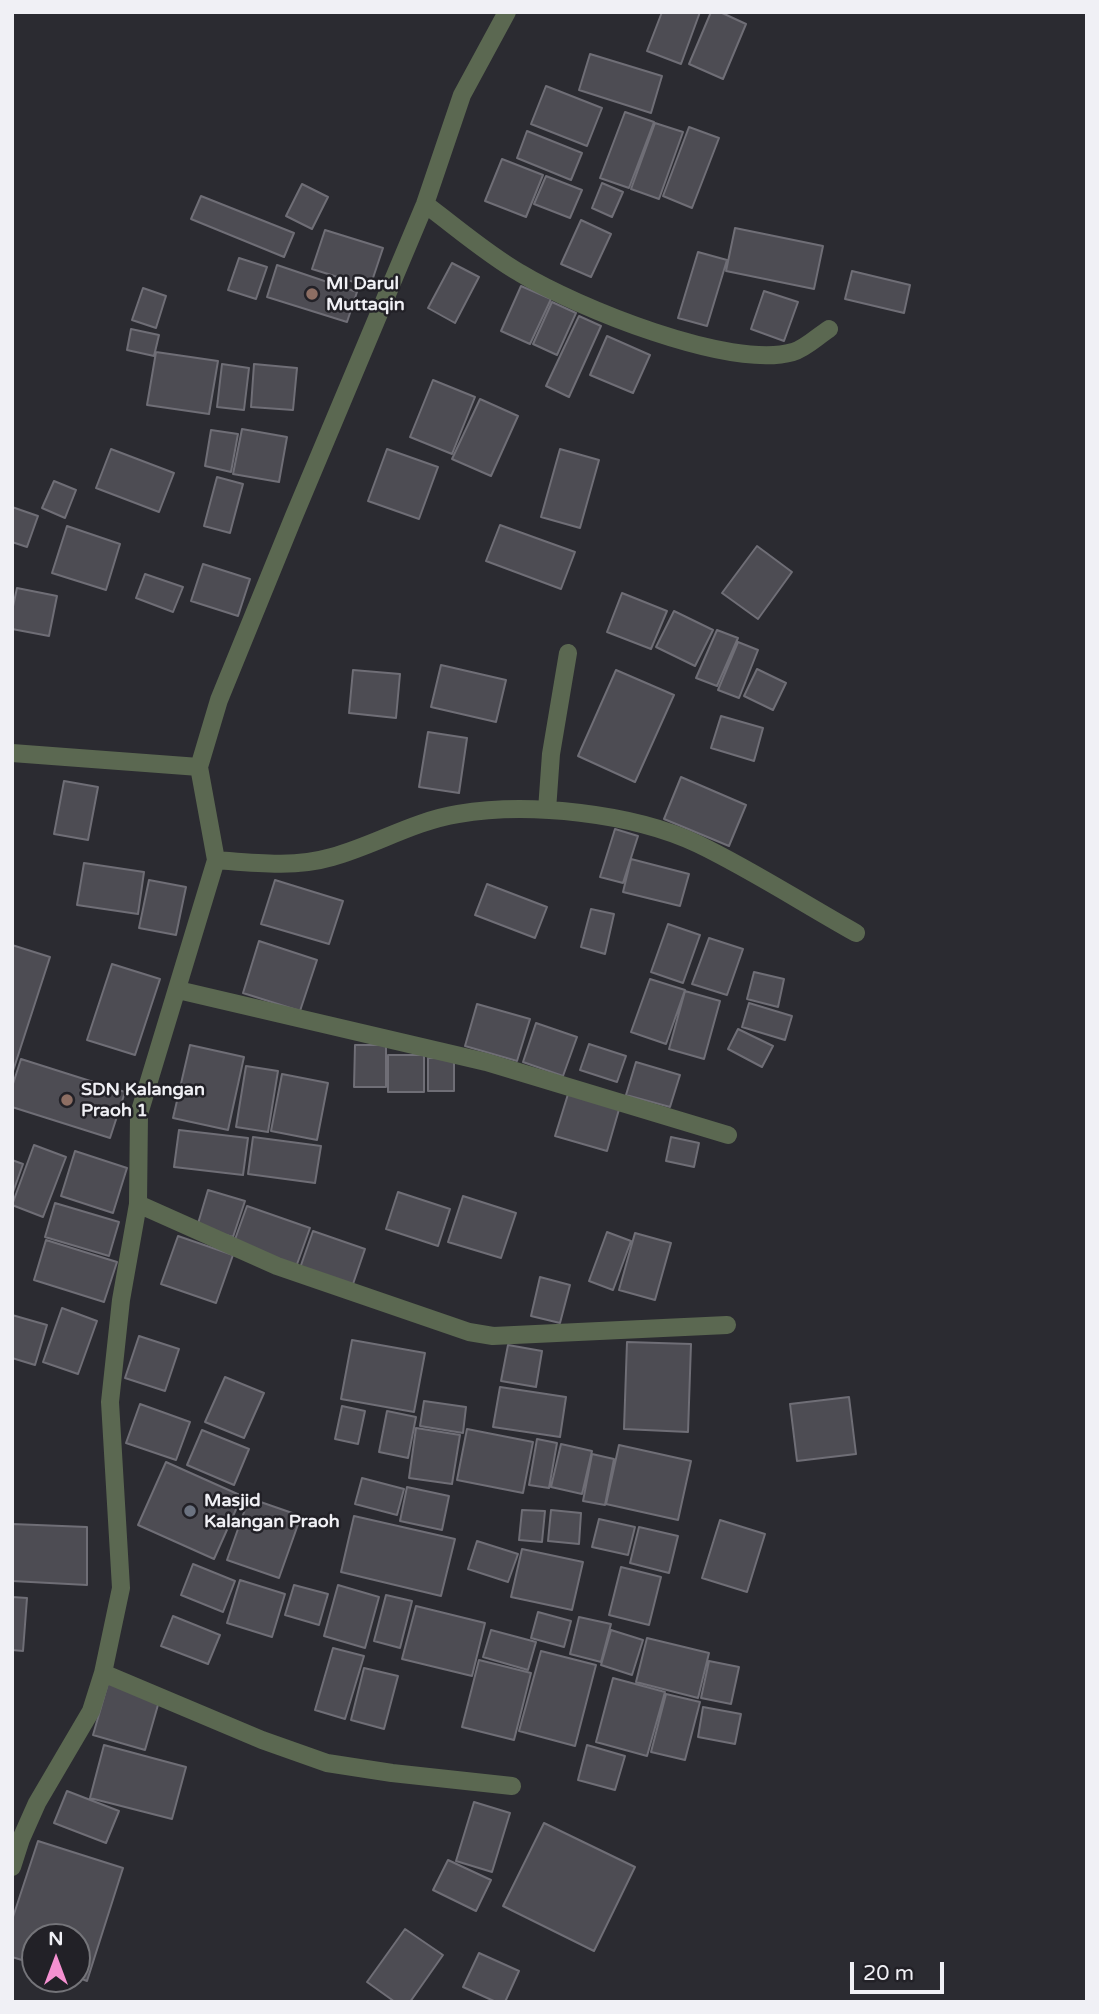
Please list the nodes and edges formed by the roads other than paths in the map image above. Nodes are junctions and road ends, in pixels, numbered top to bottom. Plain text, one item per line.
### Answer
1 (507, 12) edge
2 (425, 204) junction
3 (829, 329) dead end
4 (568, 653) dead end
5 (12, 752) edge
6 (199, 767) junction
7 (547, 810) junction
8 (216, 860) junction
9 (856, 933) dead end
10 (178, 990) junction
11 (728, 1135) dead end
12 (138, 1204) junction
13 (727, 1325) dead end
14 (103, 1673) junction
15 (513, 1786) dead end
16 (12, 1867) edge

1 - 2 street
2 - 3 street
2 - 6 street
4 - 7 street
5 - 6 street
6 - 8 street
7 - 8 street
7 - 9 street
8 - 10 street
10 - 11 street
10 - 12 street
12 - 13 street
12 - 14 street
14 - 15 street
14 - 16 street

